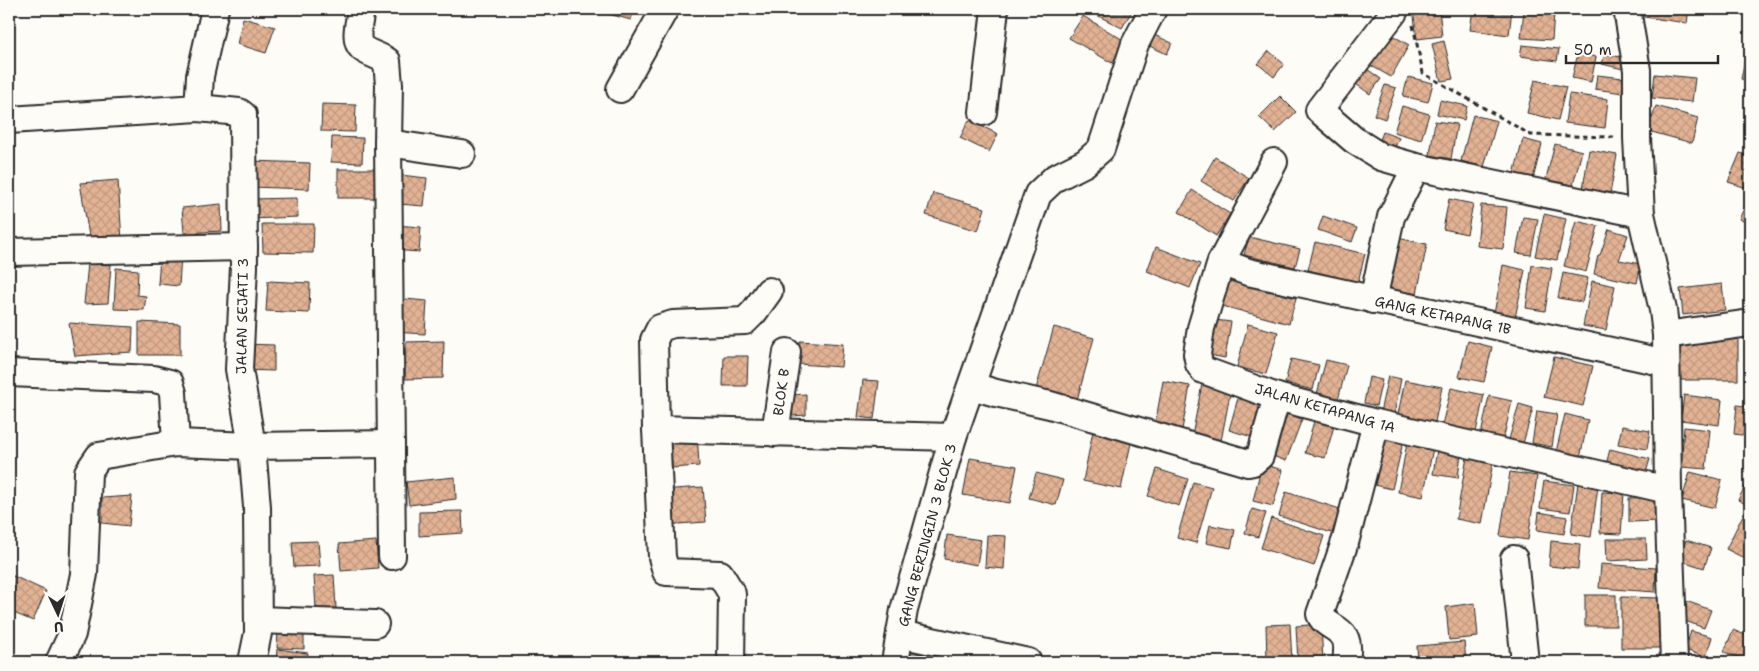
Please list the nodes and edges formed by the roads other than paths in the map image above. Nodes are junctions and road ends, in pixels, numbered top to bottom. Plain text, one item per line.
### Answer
1 (215, 9) edge
2 (361, 9) edge
3 (665, 9) edge
4 (995, 9) edge
5 (1153, 9) edge
6 (1627, 9) edge
7 (1403, 15) road end
8 (620, 89) dead end
9 (198, 108) junction
10 (983, 112) dead end
11 (9, 120) edge
12 (388, 143) junction
13 (462, 154) dead end
14 (1274, 162) dead end
15 (1416, 167) junction
16 (1641, 214) junction
17 (244, 247) junction
18 (9, 252) edge
19 (1221, 262) junction
20 (769, 291) dead end
21 (1373, 300) junction
22 (1750, 323) edge
23 (1666, 335) junction
24 (787, 352) dead end
25 (1666, 363) junction
26 (9, 373) edge
27 (972, 386) junction
28 (1277, 397) junction
29 (1376, 423) junction
30 (656, 429) junction
31 (775, 432) junction
32 (953, 437) junction
33 (176, 443) junction
34 (391, 444) junction
35 (252, 446) junction
36 (1668, 490) junction
37 (392, 556) dead end
38 (1514, 559) dead end
39 (258, 620) junction
40 (375, 624) dead end
41 (900, 634) junction
42 (59, 662) edge
43 (252, 662) edge
44 (731, 662) edge
45 (895, 662) edge
46 (1028, 662) edge
47 (1346, 662) edge
48 (1525, 662) edge
49 (1674, 662) edge

1 - 9 street
2 - 12 street
3 - 8 street
4 - 10 street
5 - 27 street, GANG BERINGIN 3 BLOK 3
6 - 16 street
7 - 15 street
9 - 11 street
9 - 17 street, JALAN SEJATI 3
12 - 13 street
12 - 34 street
14 - 19 street, JALAN KETAPANG 1A
15 - 16 street
15 - 21 street
16 - 23 street
17 - 18 street
17 - 35 street, JALAN SEJATI 3
19 - 21 street, GANG KETAPANG 1B
19 - 28 street, JALAN KETAPANG 1A
20 - 30 street
21 - 25 street, GANG KETAPANG 1B
22 - 23 street
23 - 25 street
24 - 31 street, BLOK B
25 - 36 street
26 - 33 street
27 - 28 street
27 - 32 street, GANG BERINGIN 3 BLOK 3
28 - 29 street, JALAN KETAPANG 1A
29 - 36 street, JALAN KETAPANG 1A
29 - 47 street
30 - 31 street
30 - 44 street
31 - 32 street
32 - 41 street, GANG BERINGIN 3 BLOK 3
33 - 35 street
33 - 42 street
34 - 35 street
34 - 37 street
35 - 39 street, JALAN SEJATI 3
36 - 49 street
38 - 48 street
39 - 40 street
39 - 43 street, JALAN SEJATI 3
41 - 45 street, GANG BERINGIN 3 BLOK 3
41 - 46 street

